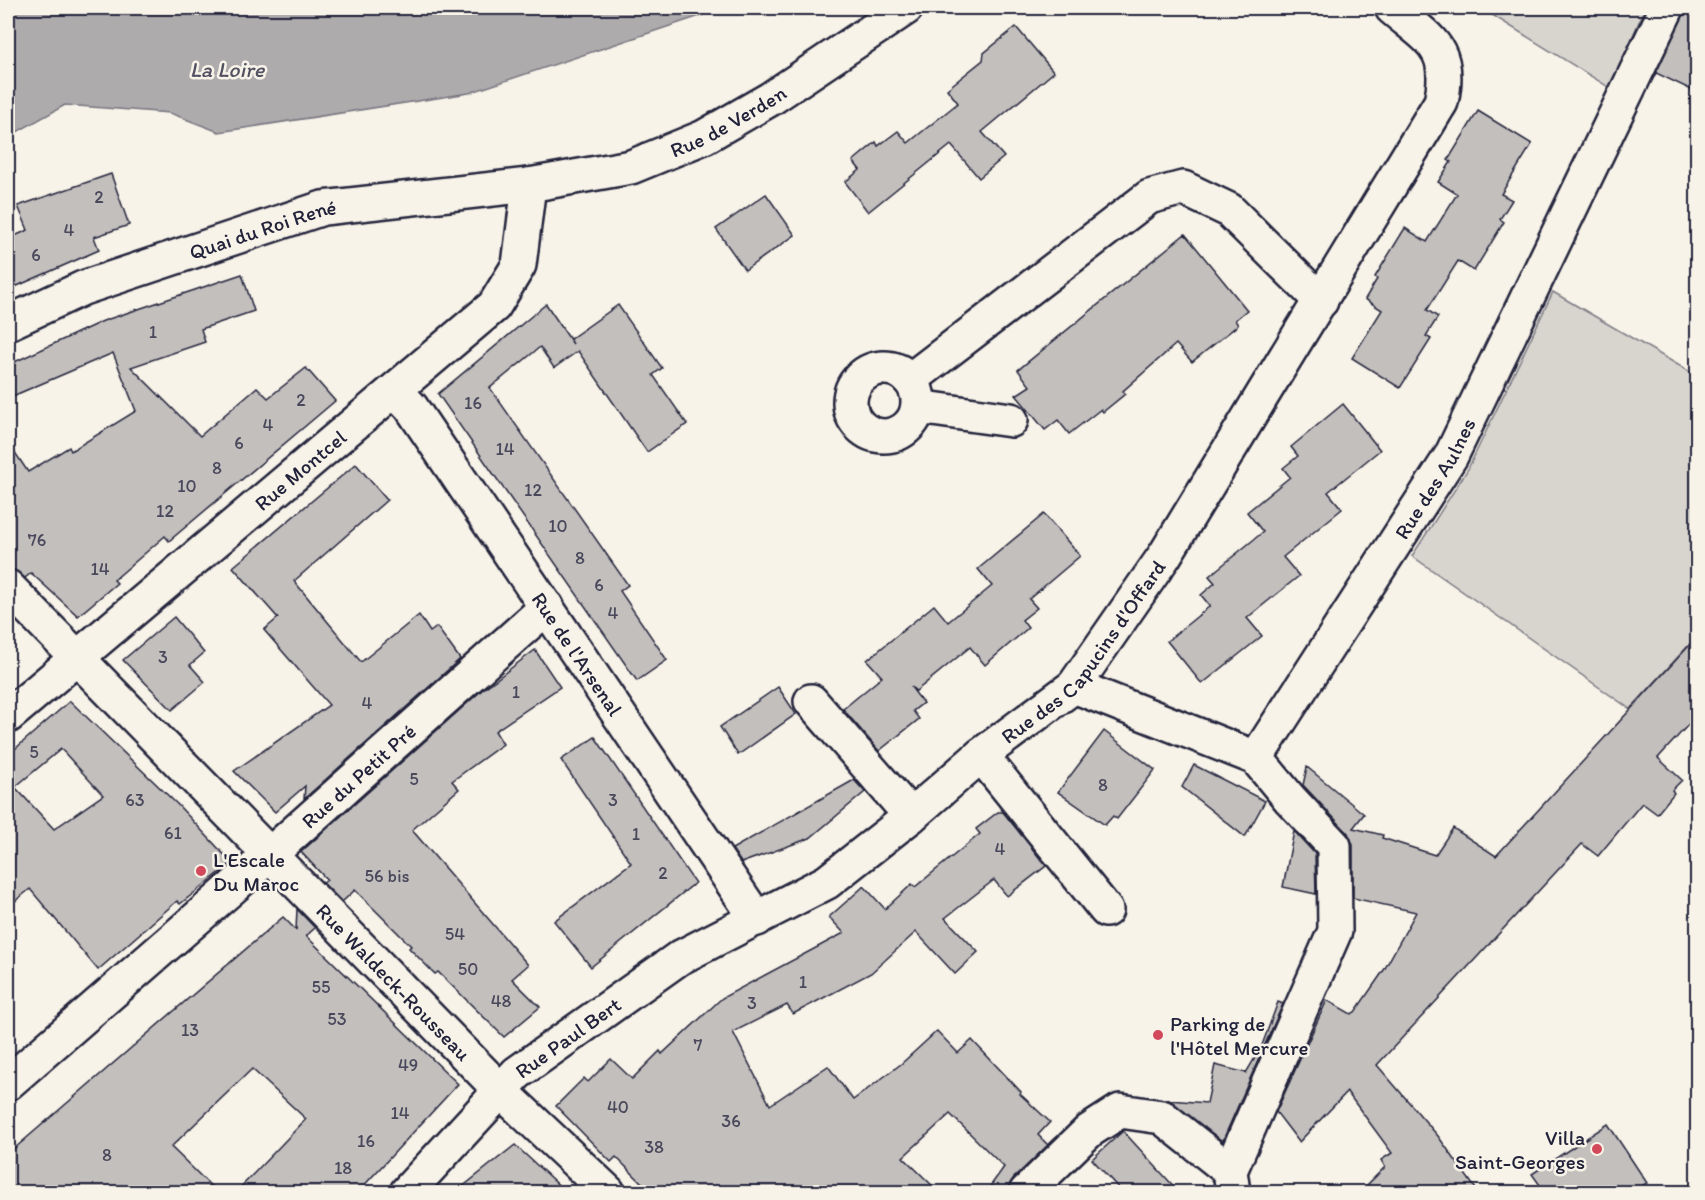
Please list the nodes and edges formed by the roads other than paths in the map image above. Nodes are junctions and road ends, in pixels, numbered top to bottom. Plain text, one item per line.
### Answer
1 (906, 8) edge
2 (1392, 8) edge
3 (1667, 8) edge
4 (529, 185) junction
5 (1321, 300) junction
6 (8, 323) edge
7 (395, 390) junction
8 (1011, 420) dead end
9 (8, 587) edge
10 (547, 607) junction
11 (76, 657) junction
12 (1074, 686) junction
13 (811, 701) dead end
14 (8, 716) edge
15 (981, 755) junction
16 (1256, 758) junction
17 (911, 816) junction
18 (269, 855) junction
19 (1106, 910) dead end
20 (757, 919) junction
21 (8, 1083) edge
22 (500, 1090) junction
23 (1232, 1182) edge
24 (407, 1192) edge
25 (608, 1192) edge
26 (1026, 1192) edge

1 - 4 street, Rue de Verden
2 - 5 street, Rue des Capucins d'Offard
3 - 16 street, Rue des Aulnes
4 - 6 street, Quai du Roi René
4 - 7 street, Rue Montcel
5 - 8 street
5 - 12 street, Rue des Capucins d'Offard
7 - 10 street, Rue de l'Arsenal
7 - 11 street, Rue Montcel
9 - 11 street, Rue Waldeck-Rousseau
10 - 18 street, Rue du Petit Pré
10 - 20 street, Rue de l'Arsenal
11 - 14 street, Rue Montcel
11 - 18 street, Rue Waldeck-Rousseau
12 - 15 street, Rue des Capucins d'Offard
12 - 16 street
13 - 17 street
15 - 17 street, Rue des Capucins d'Offard
15 - 19 street
16 - 23 street
17 - 20 street, Rue des Capucins d'Offard
18 - 21 street, Rue du Petit Pré
18 - 22 street, Rue Waldeck-Rousseau
20 - 22 street, Rue Paul Bert
22 - 24 street, Rue Paul Bert
22 - 25 street, Rue Waldeck-Rousseau
23 - 26 street

